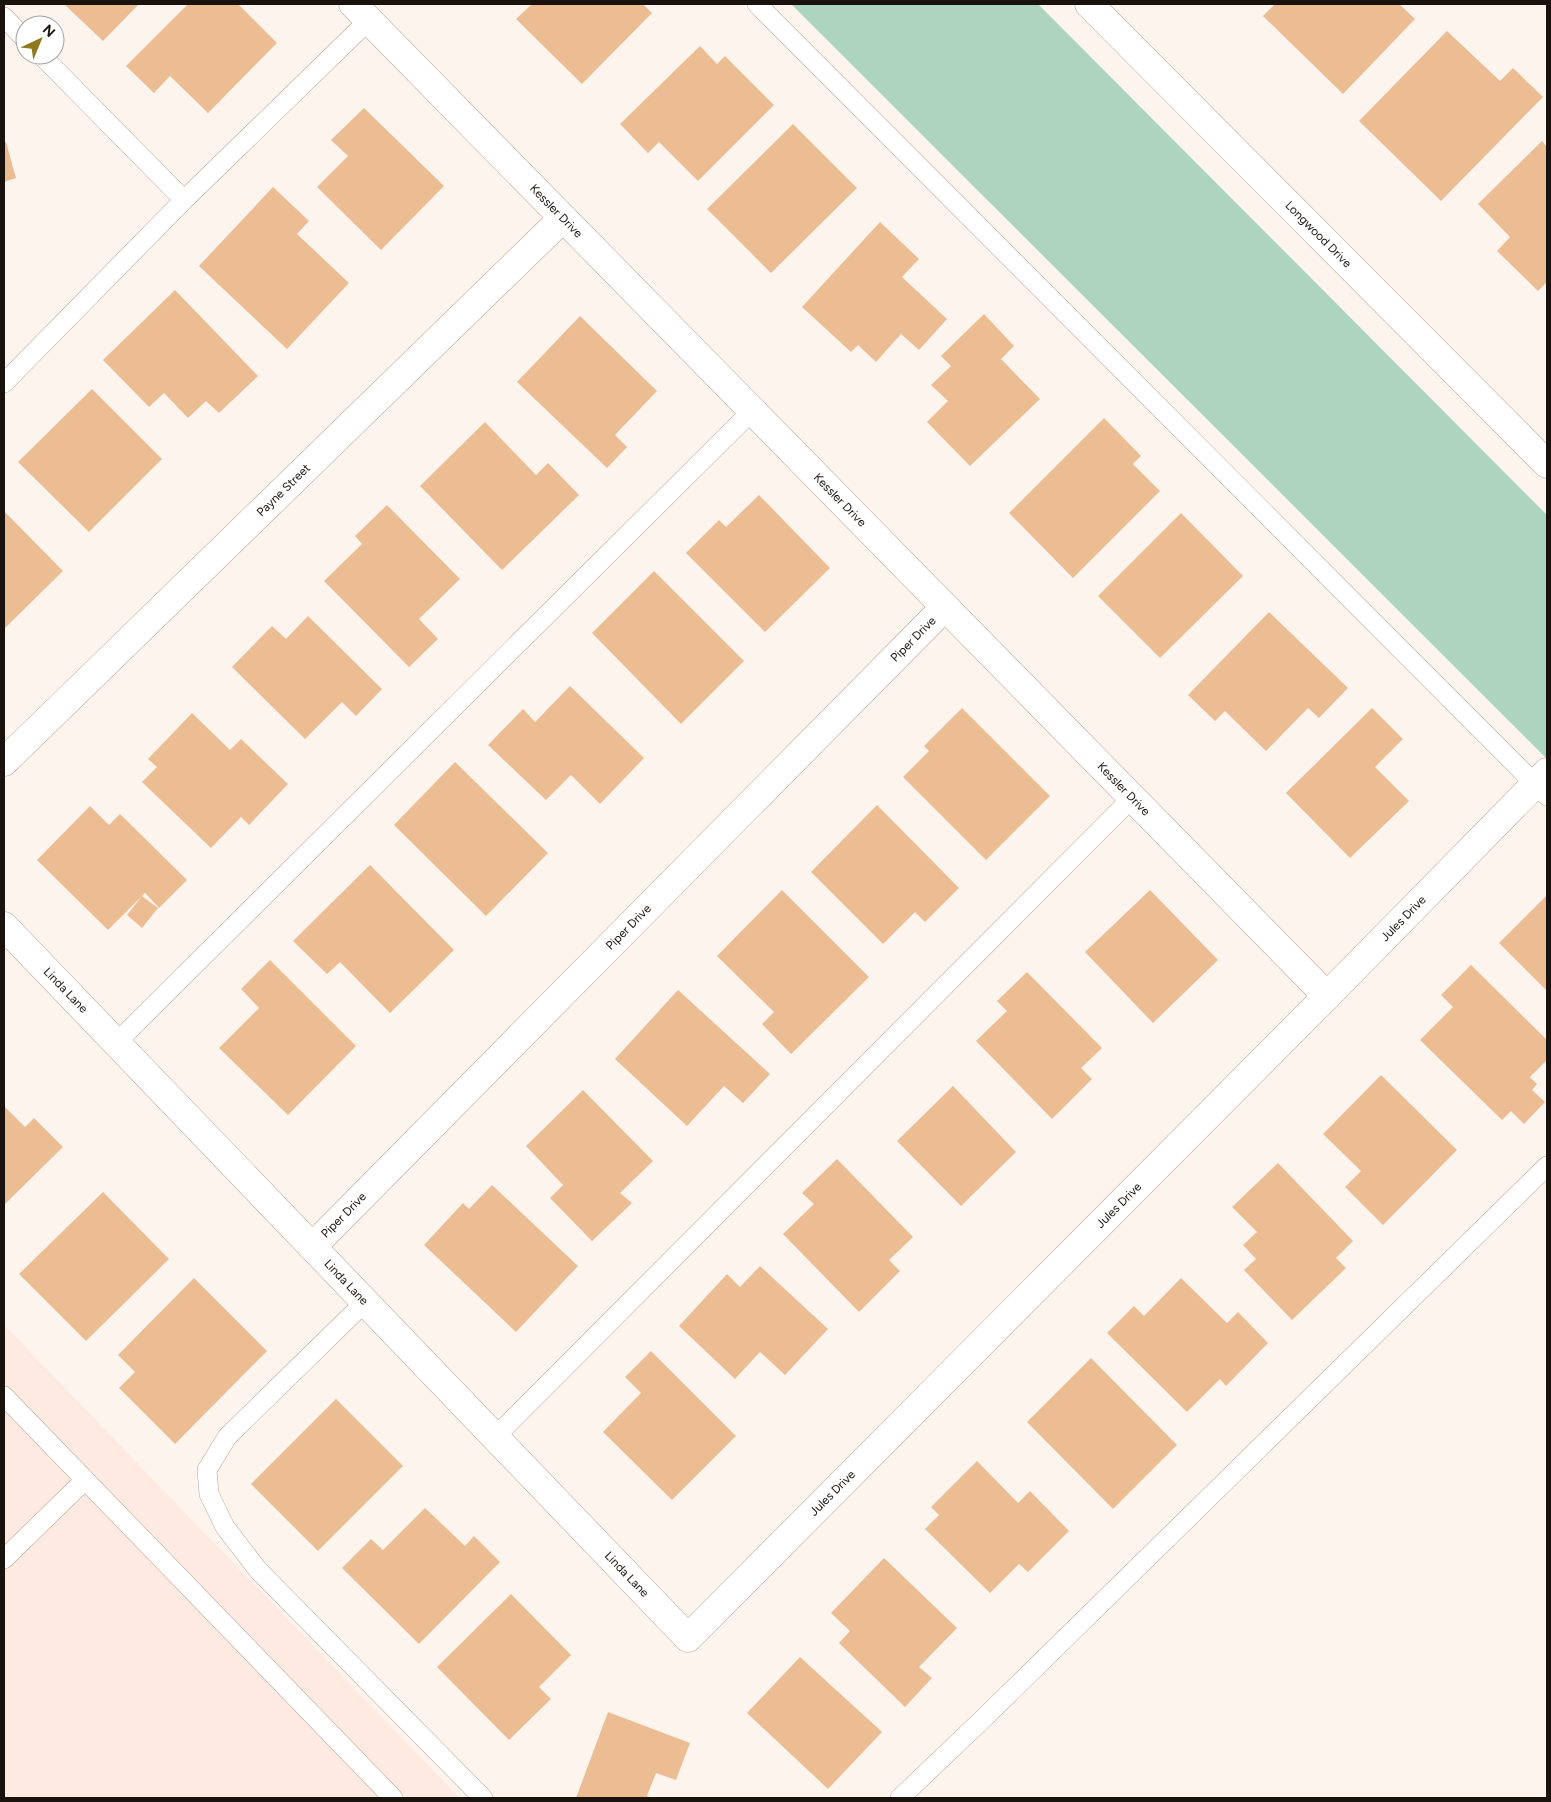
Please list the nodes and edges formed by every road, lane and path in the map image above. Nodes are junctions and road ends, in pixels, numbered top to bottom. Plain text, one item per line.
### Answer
1 (757, 4) edge
2 (1089, 4) edge
3 (361, 12) edge
4 (4, 17) edge
5 (15, 29) edge
6 (51, 65) edge
7 (184, 200) junction
8 (563, 218) junction
9 (4, 383) edge
10 (752, 411) junction
11 (1547, 464) edge
12 (945, 607) junction
13 (4, 762) edge
14 (1543, 784) edge
15 (1132, 798) junction
16 (4, 926) edge
17 (1327, 996) junction
18 (116, 1043) junction
19 (1547, 1166) edge
20 (312, 1247) junction
21 (365, 1302) junction
22 (4, 1396) edge
23 (494, 1436) junction
24 (85, 1480) junction
25 (4, 1559) edge
26 (688, 1638) joint
27 (393, 1798) edge
28 (483, 1798) edge
29 (900, 1798) edge

1 - 14 lane
2 - 11 street, Longwood Drive
3 - 7 lane
3 - 8 street, Kessler Drive
4 - 5 lane
6 - 7 lane
7 - 9 lane
8 - 10 street, Kessler Drive
8 - 13 street, Payne Street
10 - 12 street, Kessler Drive
10 - 18 lane
12 - 15 street, Kessler Drive
12 - 20 street, Piper Drive
14 - 17 street, Jules Drive
15 - 17 street, Kessler Drive
15 - 23 lane
16 - 18 street, Linda Lane
17 - 26 street, Jules Drive
18 - 20 street, Linda Lane
19 - 29 lane
20 - 21 street, Linda Lane
21 - 23 street, Linda Lane
21 - 28 lane
22 - 24 lane
23 - 26 street, Linda Lane
24 - 25 lane
24 - 27 lane

